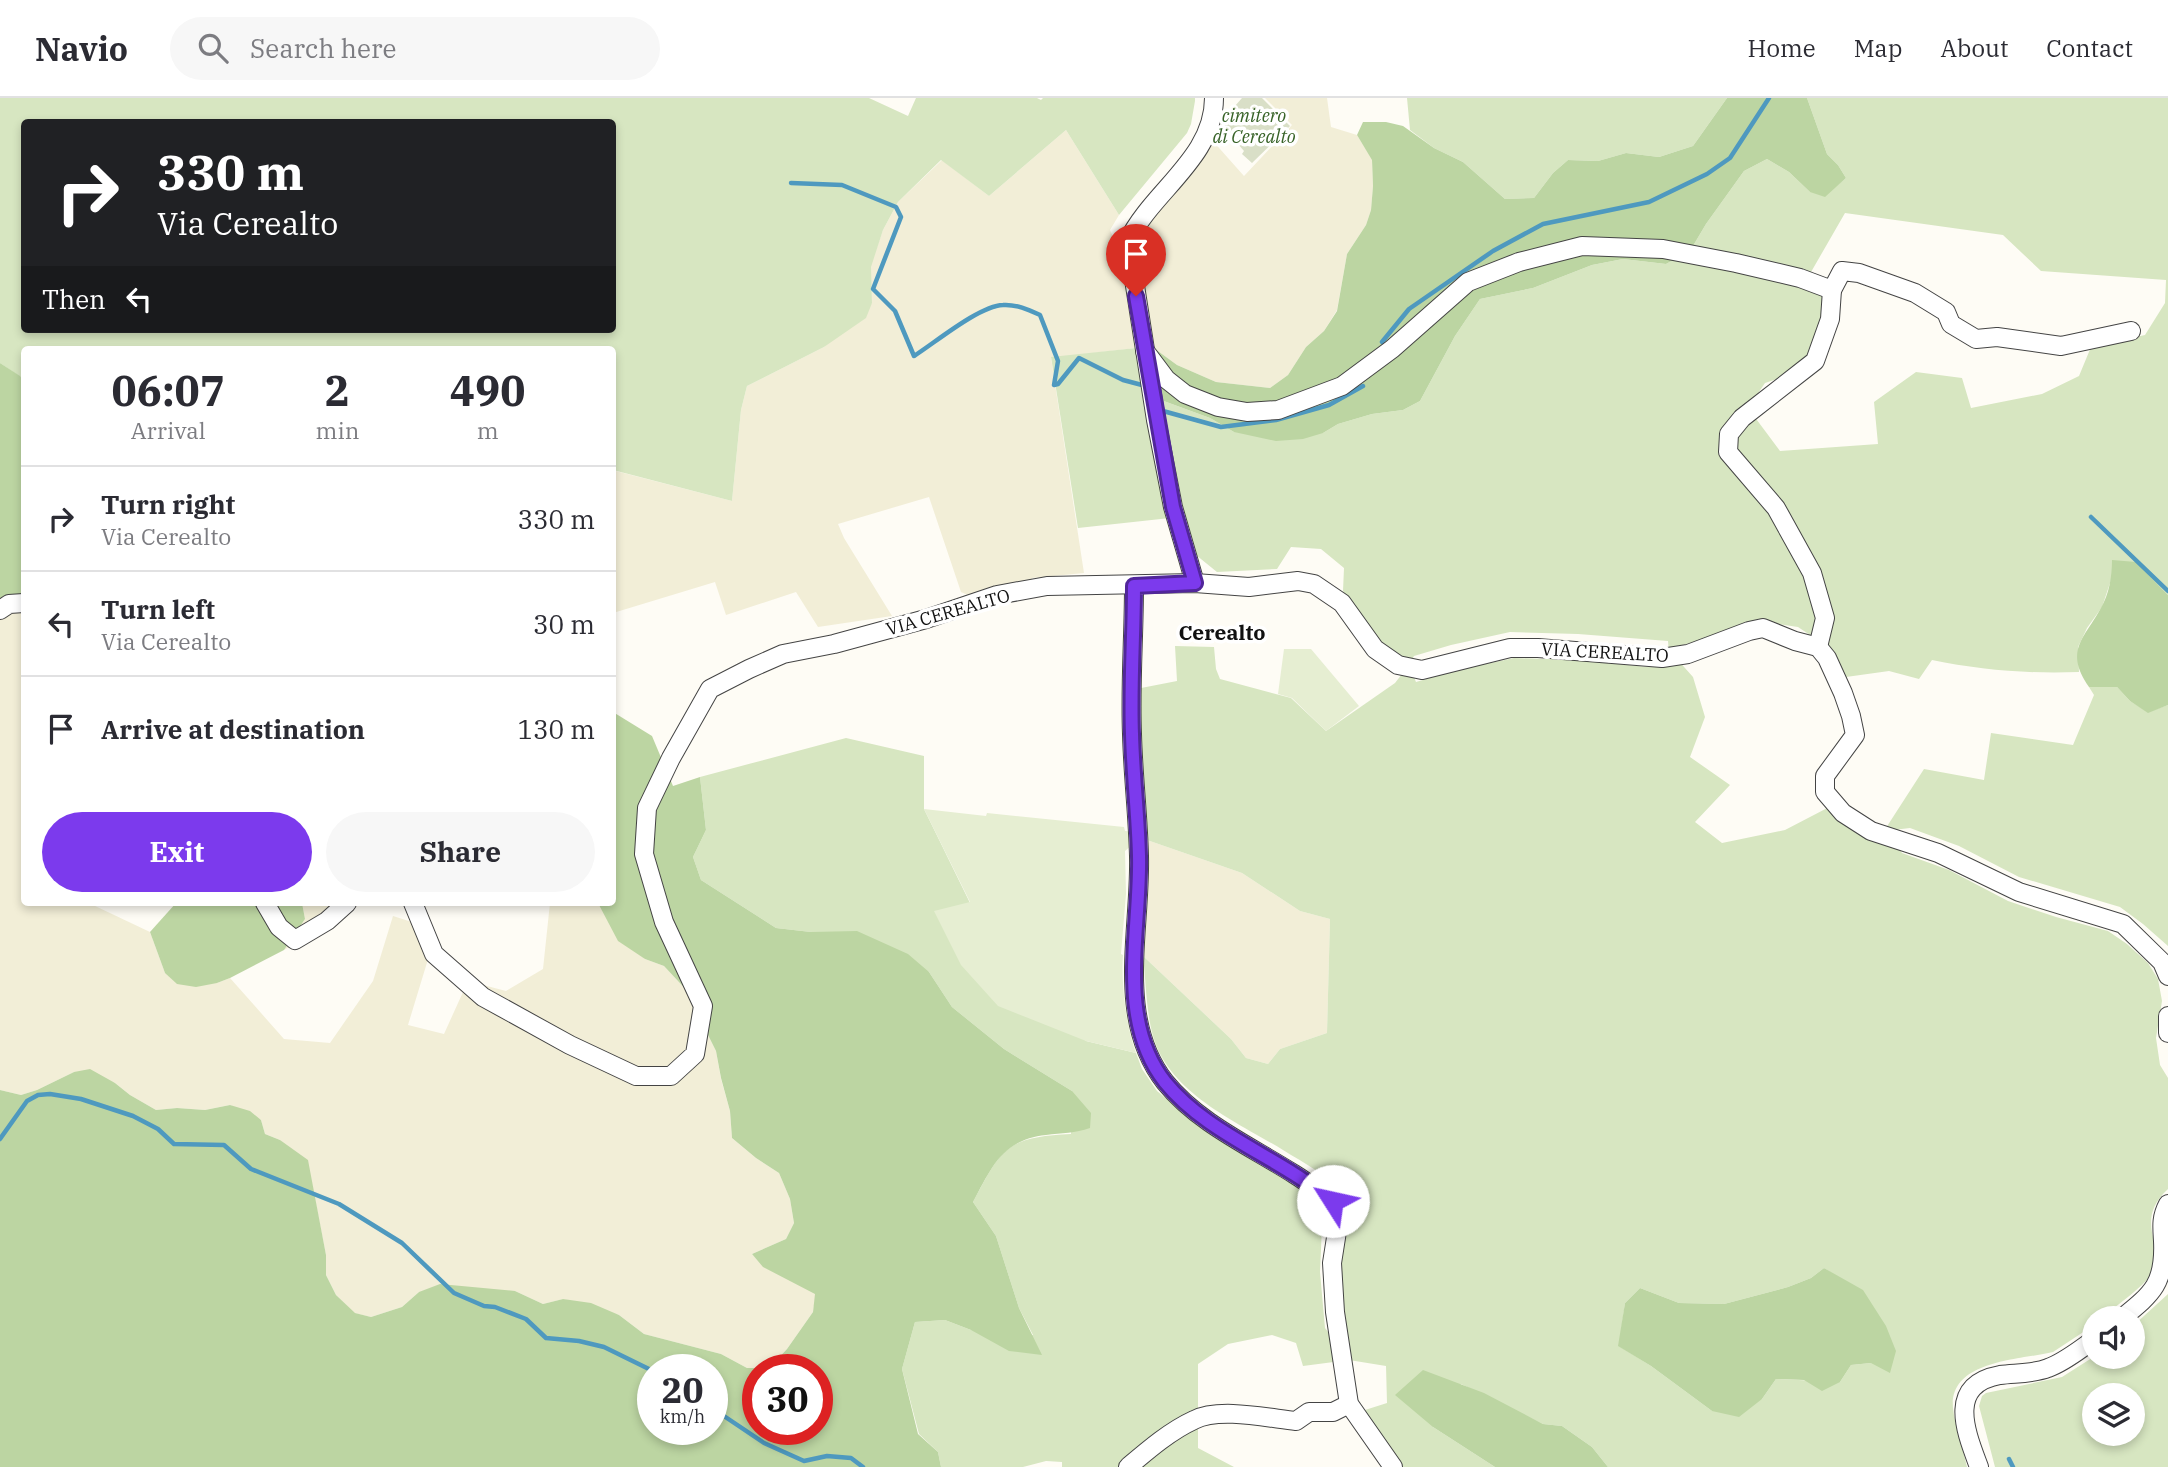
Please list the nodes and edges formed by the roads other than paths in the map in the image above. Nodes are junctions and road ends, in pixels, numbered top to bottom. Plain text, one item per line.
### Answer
1 (1214, 98) edge
2 (1832, 290) junction
3 (2131, 331) dead end
4 (1145, 351) junction
5 (1195, 583) junction
6 (1134, 586) junction
7 (21, 603) edge
8 (0, 610) edge
9 (1818, 647) junction
10 (267, 906) edge
11 (343, 906) edge
12 (414, 906) edge
13 (2168, 976) edge
14 (2168, 1016) edge
15 (2168, 1032) edge
16 (2168, 1204) edge
17 (2135, 1306) edge
18 (2082, 1348) edge
19 (1349, 1405) junction
20 (1128, 1467) edge
21 (1393, 1467) edge
22 (1979, 1467) edge

1 - 4 street
2 - 3 street
2 - 4 street
2 - 9 street
4 - 5 street
5 - 6 street, VIA CEREALTO
5 - 9 street, VIA CEREALTO
6 - 12 street, VIA CEREALTO
6 - 19 street
7 - 8 street
9 - 13 street
10 - 11 street
14 - 15 street
16 - 17 street
18 - 22 street
19 - 20 street
19 - 21 street

